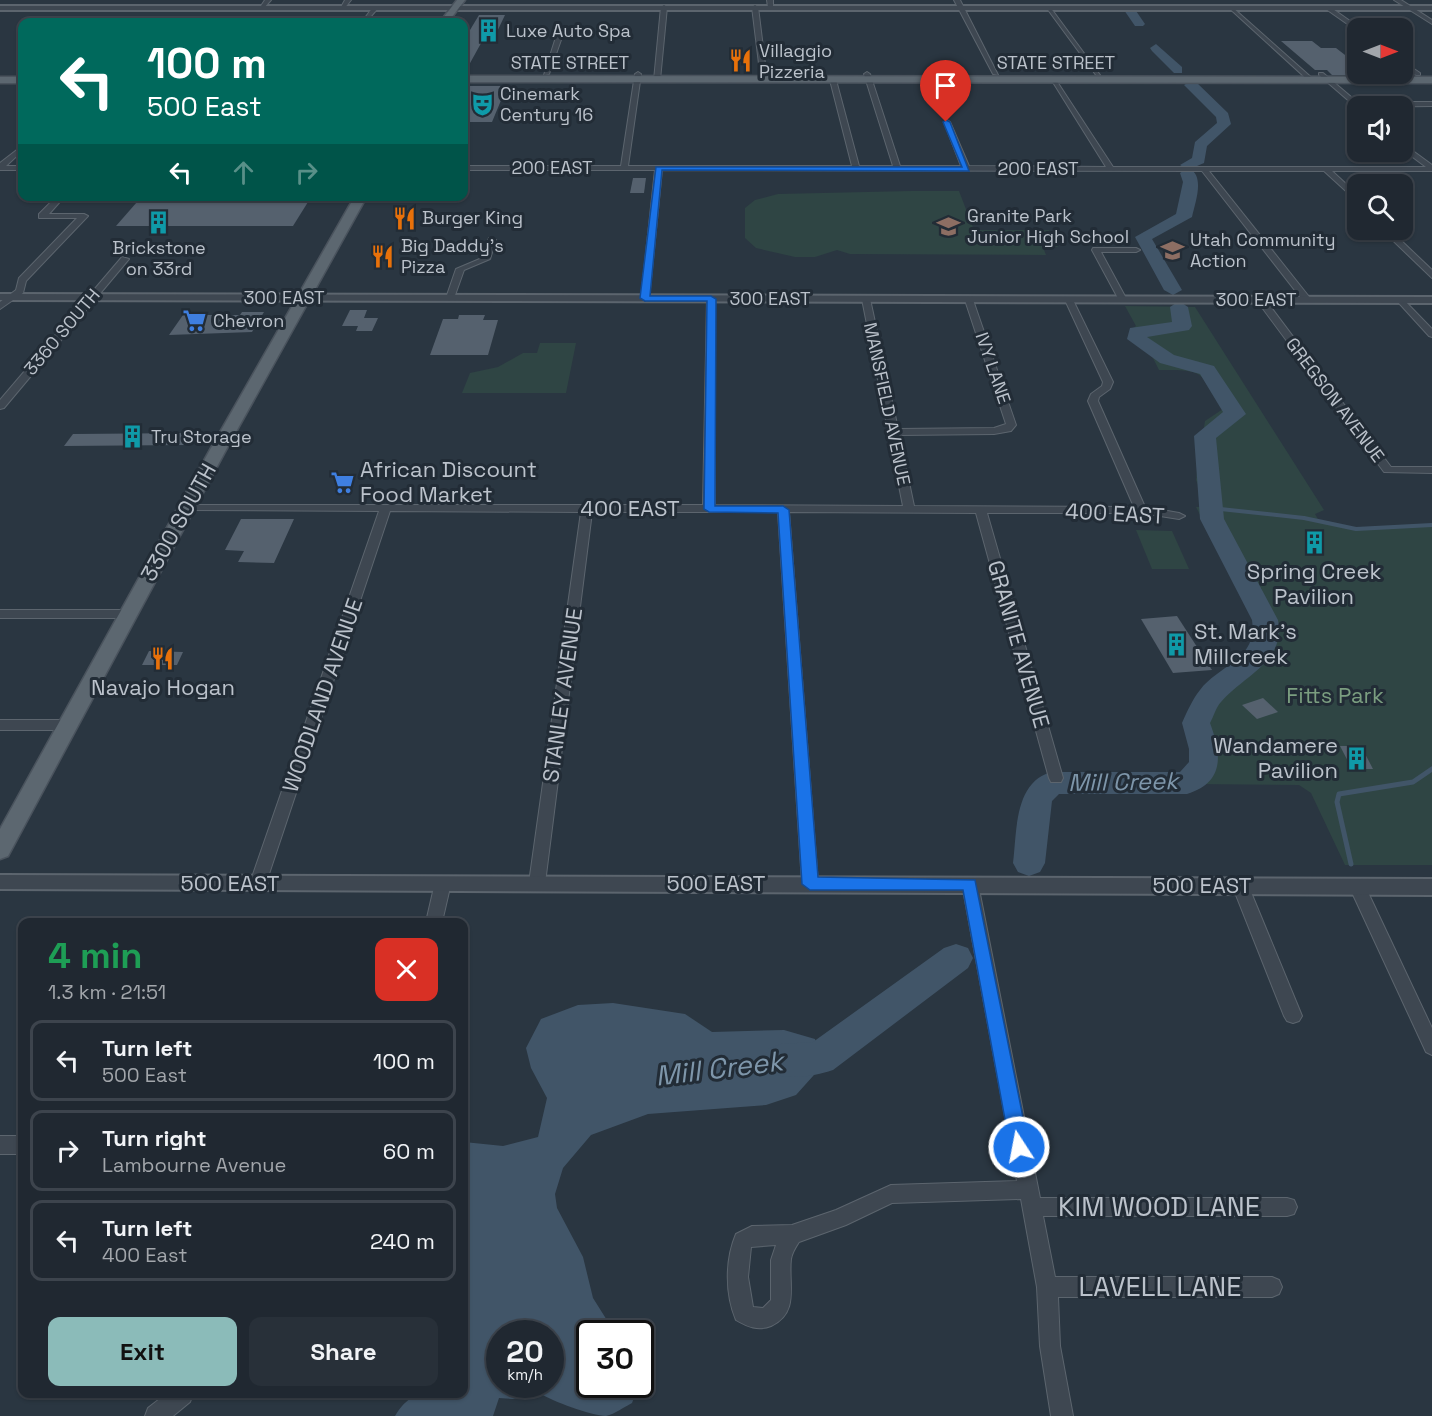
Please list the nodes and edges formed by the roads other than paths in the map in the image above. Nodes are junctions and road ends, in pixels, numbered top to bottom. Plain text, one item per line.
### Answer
1 (268, 0) edge
2 (348, 0) edge
3 (957, 0) edge
4 (1233, 0) edge
5 (1397, 0) edge
6 (459, 4) edge
7 (770, 4) edge
8 (754, 7) junction
9 (0, 8) edge
10 (261, 8) junction
11 (342, 8) junction
12 (375, 8) junction
13 (664, 8) junction
14 (961, 8) junction
15 (1048, 8) junction
16 (1230, 8) junction
17 (1242, 8) junction
18 (1328, 8) junction
19 (1410, 8) junction
20 (1432, 8) edge
21 (367, 18) edge
22 (446, 18) edge
23 (457, 18) edge
24 (1347, 21) edge
25 (1432, 22) edge
26 (559, 37) dead end
27 (1413, 71) edge
28 (0, 74) edge
29 (18, 74) edge
30 (468, 74) edge
31 (546, 74) junction
32 (996, 74) junction
33 (1098, 74) junction
34 (1418, 74) junction
35 (1432, 74) edge
36 (638, 77) junction
37 (657, 77) junction
38 (763, 77) junction
39 (868, 77) junction
40 (1308, 77) junction
41 (1324, 77) junction
42 (468, 79) edge
43 (1054, 79) junction
44 (0, 80) edge
45 (18, 80) edge
46 (833, 80) junction
47 (947, 80) junction
48 (1432, 80) edge
49 (1347, 97) edge
50 (1413, 106) edge
51 (1430, 106) edge
52 (946, 122) dead end
53 (18, 152) edge
54 (1413, 154) edge
55 (0, 168) edge
56 (18, 168) edge
57 (468, 168) edge
58 (624, 168) junction
59 (659, 168) junction
60 (856, 168) junction
61 (897, 168) junction
62 (966, 169) junction
63 (1111, 169) junction
64 (1204, 169) junction
65 (1326, 169) junction
66 (1432, 169) edge
67 (1347, 189) edge
68 (57, 201) edge
69 (358, 201) edge
70 (492, 240) dead end
71 (1396, 240) edge
72 (1136, 250) dead end
73 (125, 259) dead end
74 (1432, 275) edge
75 (5, 297) edge
76 (92, 297) junction
77 (304, 298) junction
78 (450, 298) junction
79 (645, 298) junction
80 (711, 299) junction
81 (866, 299) junction
82 (969, 300) junction
83 (1070, 300) junction
84 (1123, 300) junction
85 (1261, 300) junction
86 (1308, 300) junction
87 (1401, 300) junction
88 (1432, 300) edge
89 (0, 306) edge
90 (1432, 334) edge
91 (0, 406) edge
92 (893, 432) junction
93 (1432, 470) edge
94 (187, 507) junction
95 (386, 507) junction
96 (587, 508) junction
97 (709, 509) junction
98 (783, 510) junction
99 (909, 510) junction
100 (981, 510) junction
101 (1141, 510) junction
102 (1179, 516) dead end
103 (0, 614) edge
104 (128, 614) junction
105 (0, 725) edge
106 (66, 725) junction
107 (1056, 778) dead end
108 (0, 849) edge
109 (0, 882) edge
110 (258, 883) junction
111 (442, 883) junction
112 (537, 883) junction
113 (810, 884) junction
114 (970, 884) junction
115 (1240, 885) junction
116 (1357, 886) junction
117 (1432, 886) edge
118 (435, 918) edge
119 (1293, 1016) dead end
120 (1432, 1047) edge
121 (0, 1145) edge
122 (18, 1145) edge
123 (1029, 1199) junction
124 (1287, 1207) dead end
125 (792, 1234) dead end
126 (1047, 1287) junction
127 (1272, 1287) dead end
128 (177, 1398) edge
129 (156, 1416) edge
130 (1062, 1416) edge

1 - 10 street
2 - 11 street
3 - 14 street
4 - 17 street
5 - 19 street
6 - 12 street
6 - 13 street
6 - 22 main road
6 - 23 main road
7 - 8 street
7 - 14 street
8 - 13 street
8 - 38 street
9 - 10 street
10 - 11 street
11 - 12 street
12 - 21 street
13 - 37 street
14 - 15 street
14 - 32 street
15 - 16 street
15 - 33 street
16 - 17 street
16 - 40 street
17 - 18 street
18 - 19 street
18 - 24 street
19 - 20 street
19 - 25 street
26 - 31 street
27 - 34 street
28 - 29 main road
30 - 31 main road, STATE STREET
31 - 36 main road, STATE STREET
32 - 33 main road, STATE STREET
32 - 39 main road, STATE STREET
32 - 47 main road
33 - 40 main road, STATE STREET
34 - 35 main road, STATE STREET
34 - 41 main road, STATE STREET
36 - 37 main road, STATE STREET
36 - 42 main road, STATE STREET
36 - 58 street
37 - 38 main road, STATE STREET
38 - 39 main road, STATE STREET
38 - 46 main road, STATE STREET
39 - 46 main road, STATE STREET
39 - 47 main road, STATE STREET
39 - 61 street
40 - 41 main road, STATE STREET
40 - 43 main road, STATE STREET
41 - 48 main road, STATE STREET
41 - 49 street
43 - 47 main road, STATE STREET
43 - 63 street
44 - 45 main road
46 - 60 street
50 - 51 street
52 - 62 street
53 - 55 street
54 - 66 street
55 - 56 street
57 - 58 street, 200 EAST
58 - 59 street, 200 EAST
59 - 60 street, 200 EAST
59 - 79 street
60 - 61 street, 200 EAST
61 - 62 street, 200 EAST
62 - 63 street, 200 EAST
63 - 64 street, 200 EAST
64 - 65 street, 200 EAST
64 - 86 street
65 - 66 street, 200 EAST
65 - 67 street
68 - 75 street
69 - 77 main road, 3300 SOUTH
70 - 78 street
71 - 74 street
72 - 84 street
73 - 76 street, 3360 SOUTH
75 - 76 street, 300 EAST
75 - 89 street
76 - 77 street, 300 EAST
76 - 91 street, 3360 SOUTH
77 - 78 street, 300 EAST
77 - 94 main road, 3300 SOUTH
78 - 79 street, 300 EAST
79 - 80 street, 300 EAST
80 - 81 street, 300 EAST
80 - 97 street
81 - 82 street, 300 EAST
81 - 92 street, MANSFIELD AVENUE
82 - 83 street, 300 EAST
82 - 92 street, IVY LANE
83 - 84 street, 300 EAST
83 - 101 street
84 - 85 street, 300 EAST
85 - 86 street, 300 EAST
85 - 93 street, GREGSON AVENUE
86 - 87 street, 300 EAST
87 - 88 street, 300 EAST
87 - 90 street
92 - 99 street, MANSFIELD AVENUE
94 - 95 street, 400 EAST
94 - 104 main road, 3300 SOUTH
95 - 96 street, 400 EAST
95 - 110 street, WOODLAND AVENUE
96 - 97 street, 400 EAST
96 - 112 street, STANLEY AVENUE
97 - 98 street, 400 EAST
98 - 99 street, 400 EAST
98 - 113 street
99 - 100 street, 400 EAST
100 - 101 street, 400 EAST
100 - 107 street, GRANITE AVENUE
101 - 102 street, 400 EAST
103 - 104 street
104 - 106 main road, 3300 SOUTH
105 - 106 street
106 - 108 main road, 3300 SOUTH
109 - 110 street, 500 EAST
110 - 111 street, 500 EAST
111 - 112 street, 500 EAST
111 - 118 street
112 - 113 street, 500 EAST
113 - 114 street, 500 EAST
114 - 115 street, 500 EAST
114 - 123 street
115 - 116 street, 500 EAST
115 - 119 street
116 - 117 street, 500 EAST
116 - 120 street
121 - 122 street
123 - 124 street, KIM WOOD LANE
123 - 125 street, KIM WOOD LANE
123 - 126 street
126 - 127 street, LAVELL LANE
126 - 130 street
128 - 129 street

